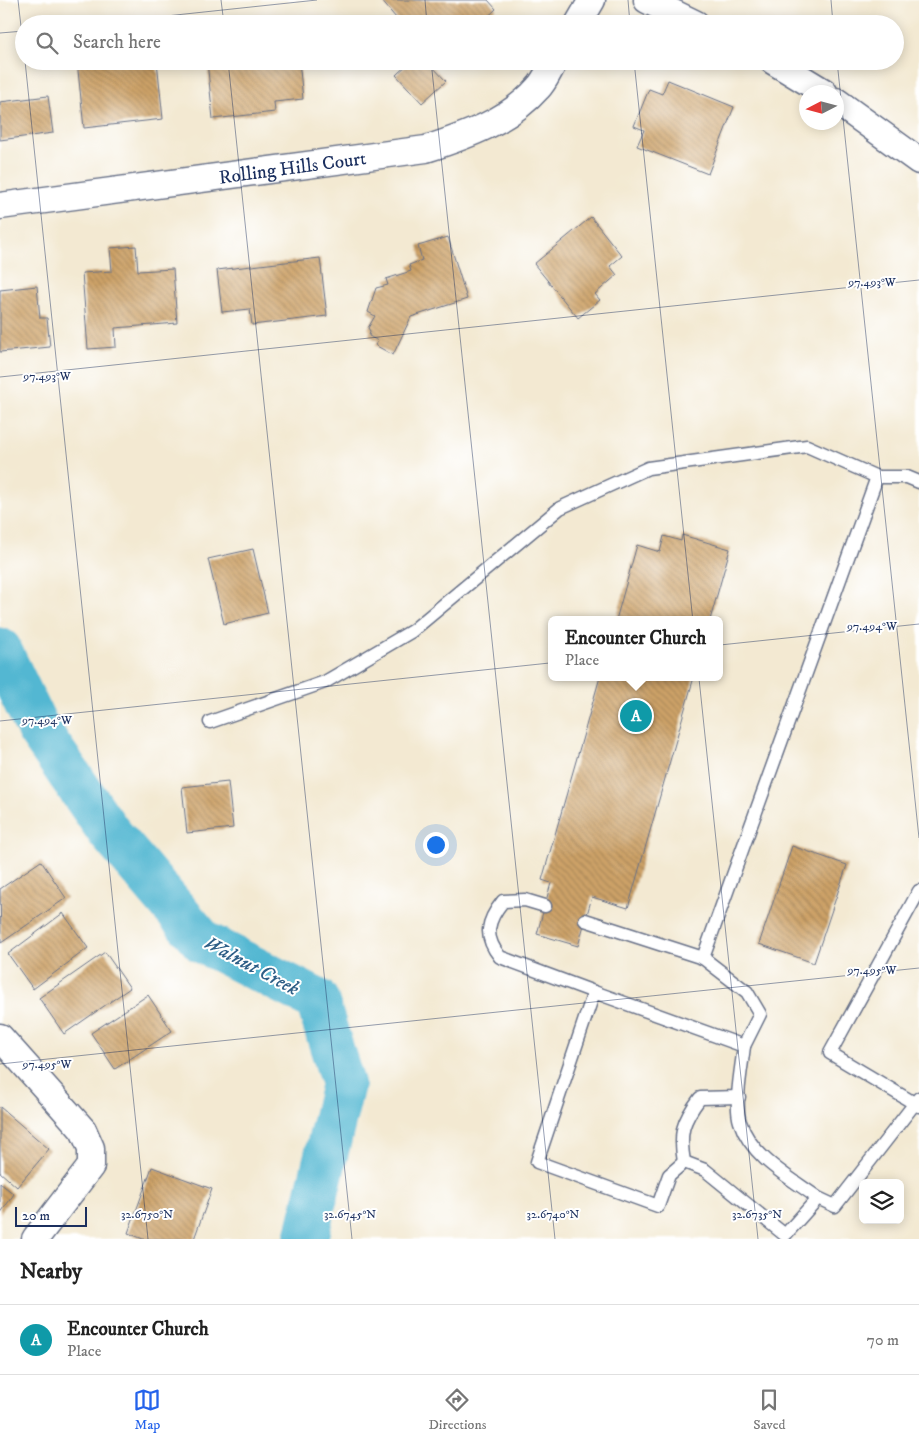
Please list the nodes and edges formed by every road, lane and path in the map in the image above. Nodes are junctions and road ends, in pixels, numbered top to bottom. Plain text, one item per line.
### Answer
1 (592, 0) edge
2 (647, 0) edge
3 (583, 15) edge
4 (678, 15) edge
5 (549, 70) edge
6 (788, 70) edge
7 (812, 85) edge
8 (844, 107) edge
9 (919, 161) edge
10 (0, 206) edge
11 (877, 477) junction
12 (919, 482) edge
13 (210, 722) dead end
14 (919, 891) edge
15 (544, 906) dead end
16 (585, 920) dead end
17 (703, 958) junction
18 (594, 992) junction
19 (0, 1037) edge
20 (744, 1046) junction
21 (739, 1097) junction
22 (918, 1102) edge
23 (684, 1162) junction
24 (818, 1198) junction
25 (36, 1239) edge

1 - 3 street
2 - 4 street
5 - 10 street, Rolling Hills Court
6 - 7 street
8 - 9 street
11 - 12 lane
11 - 13 lane
11 - 17 lane
14 - 22 lane
15 - 18 lane
16 - 17 lane
17 - 20 lane
18 - 20 lane
18 - 23 lane
19 - 25 street
20 - 21 lane
21 - 23 lane
21 - 24 lane
22 - 24 lane
23 - 24 lane

